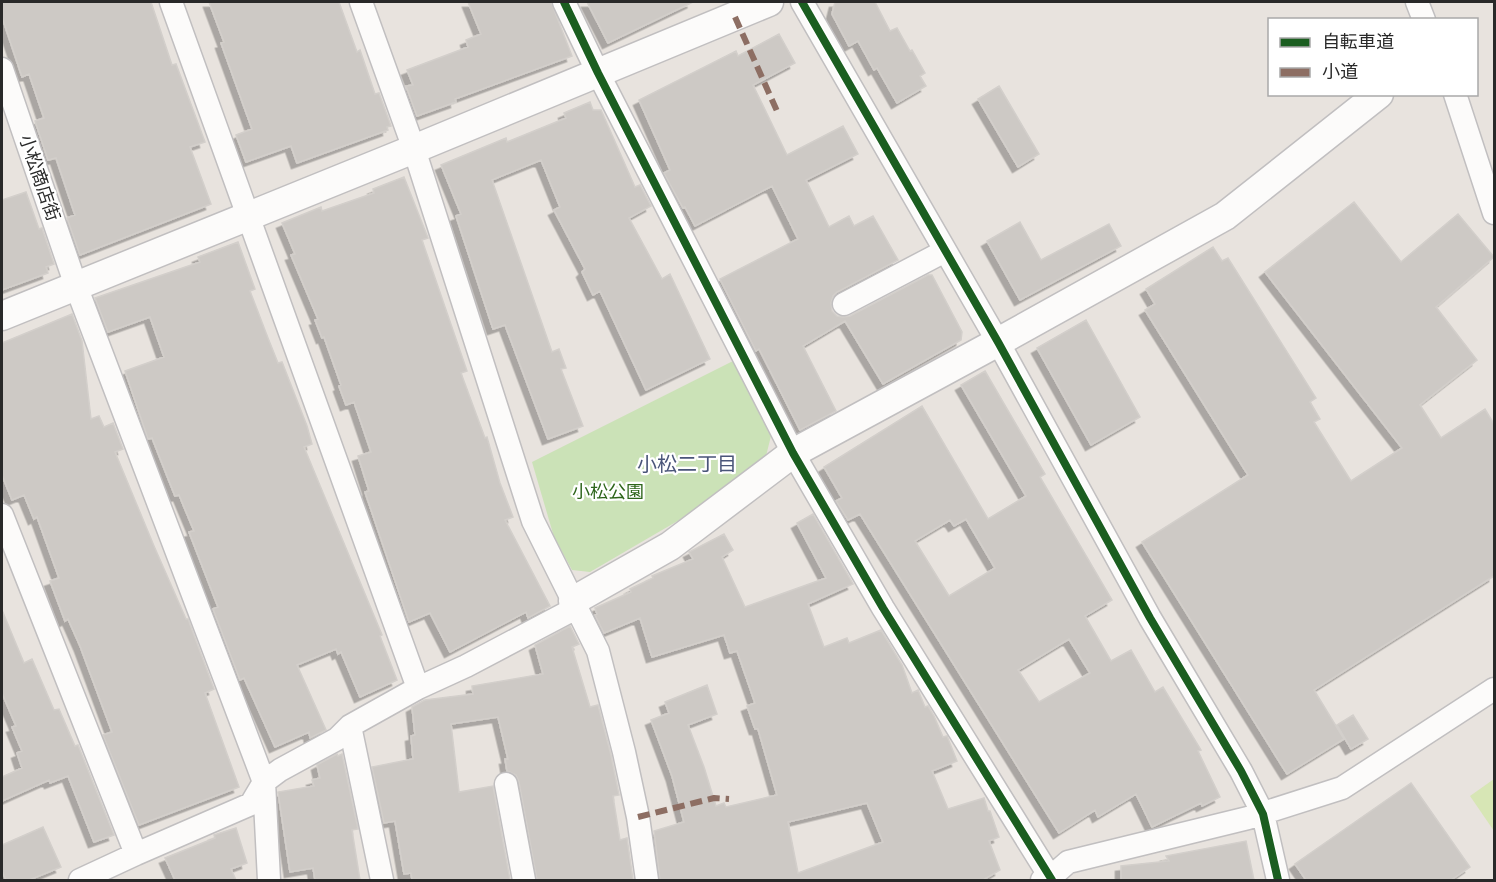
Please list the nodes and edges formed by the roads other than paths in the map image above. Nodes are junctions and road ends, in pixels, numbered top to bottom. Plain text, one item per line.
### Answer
1 (171, 2) edge
2 (361, 2) edge
3 (564, 2) edge
4 (769, 2) edge
5 (802, 2) edge
6 (1417, 2) edge
7 (1423, 18) edge
8 (2, 69) edge
9 (598, 73) junction
10 (1376, 96) edge
11 (1456, 96) edge
12 (414, 149) junction
13 (1494, 213) edge
14 (248, 216) junction
15 (945, 251) junction
16 (76, 286) junction
17 (844, 304) dead end
18 (2, 316) edge
19 (998, 342) junction
20 (793, 453) junction
21 (2, 515) edge
22 (574, 605) junction
23 (418, 688) junction
24 (1494, 689) edge
25 (350, 726) junction
26 (264, 782) junction
27 (506, 784) dead end
28 (1263, 814) junction
29 (136, 854) junction
30 (1048, 879) edge
31 (80, 880) edge
32 (269, 880) edge
33 (382, 880) edge
34 (524, 880) edge
35 (647, 880) edge
36 (1278, 880) edge

1 - 14 street
2 - 12 street
3 - 9 street
4 - 9 street
5 - 15 street
6 - 7 street
8 - 16 street, 小松商店街
9 - 12 street
9 - 20 street
10 - 19 street
11 - 13 street
12 - 14 street
12 - 22 street
14 - 16 street
14 - 23 street
15 - 17 street
15 - 19 street
16 - 18 street
16 - 26 street, 小松商店街
19 - 20 street
19 - 28 street
20 - 22 street
20 - 30 street
21 - 29 street
22 - 23 street
22 - 35 street
23 - 25 street
24 - 28 street
25 - 26 street
25 - 33 street
26 - 29 street
26 - 32 street, 小松商店街
27 - 34 street
28 - 30 street
28 - 36 street
29 - 31 street

